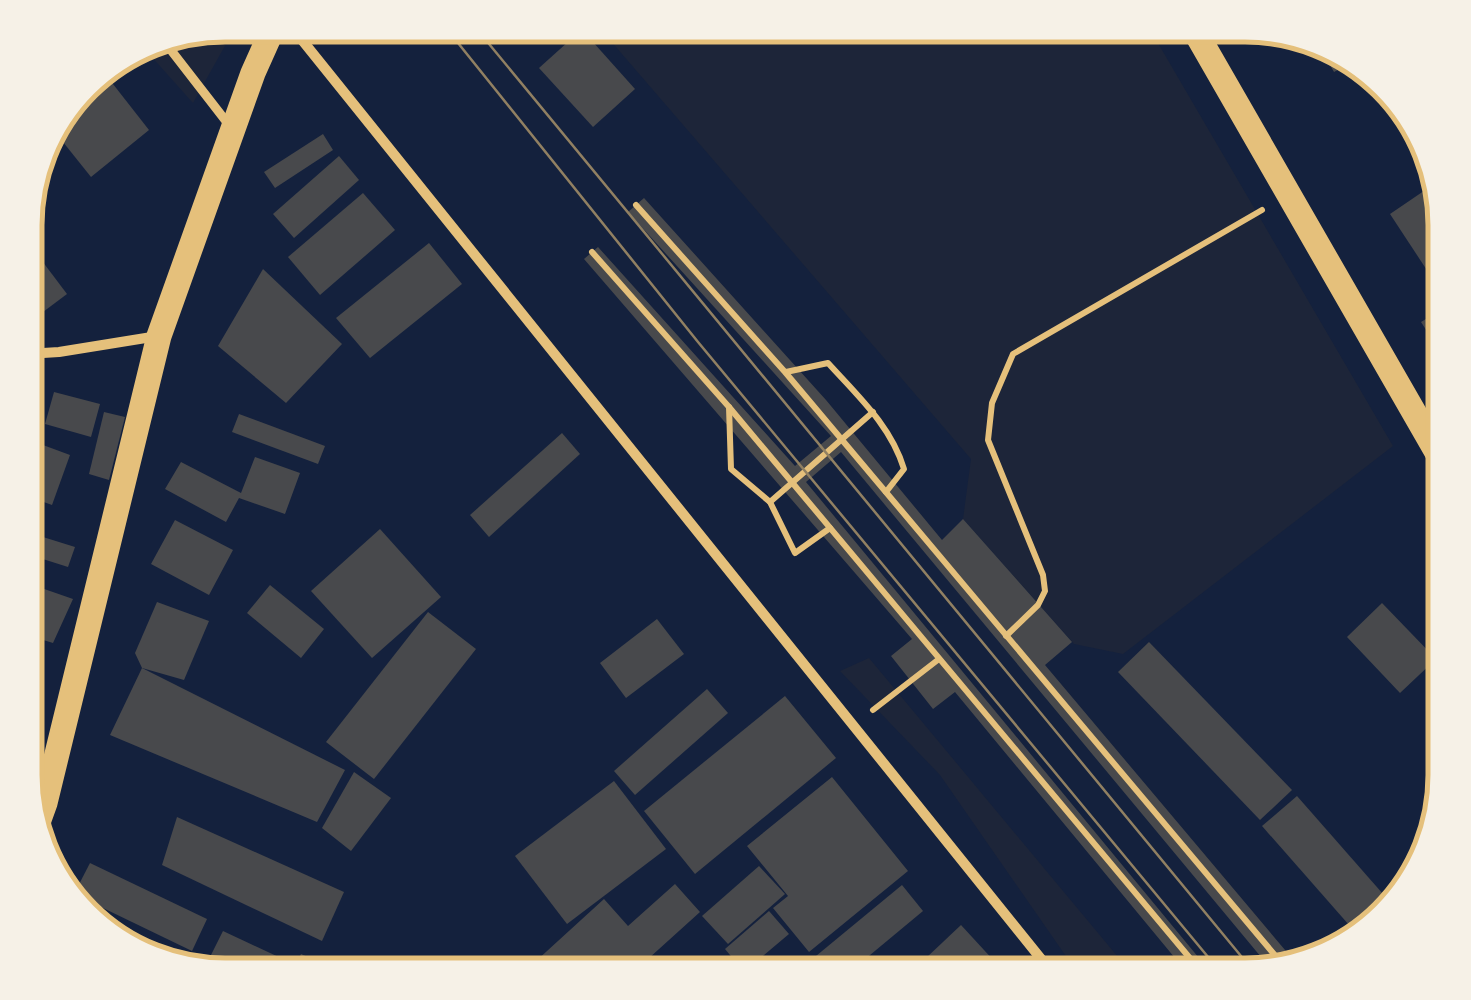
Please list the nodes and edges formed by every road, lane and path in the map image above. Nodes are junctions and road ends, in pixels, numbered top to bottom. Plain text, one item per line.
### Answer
1 (267, 42) edge
2 (304, 42) edge
3 (1202, 43) edge
4 (172, 51) edge
5 (233, 132) junction
6 (1289, 194) junction
7 (636, 205) dead end
8 (592, 252) dead end
9 (159, 336) junction
10 (42, 353) edge
11 (785, 372) junction
12 (729, 408) junction
13 (874, 412) junction
14 (1428, 437) edge
15 (886, 492) junction
16 (770, 502) junction
17 (830, 528) junction
18 (1006, 636) junction
19 (939, 659) junction
20 (853, 724) junction
21 (43, 774) edge
22 (1275, 955) edge
23 (1040, 958) edge
24 (1190, 958) edge

1 - 5 main road
2 - 20 street
3 - 6 main road
4 - 5 street
5 - 9 main road
6 - 14 main road
6 - 18 path
7 - 11 path
8 - 12 path
9 - 10 street
9 - 21 main road
11 - 13 path
11 - 15 path
12 - 16 path
12 - 17 path
13 - 15 path
13 - 16 path
15 - 18 path
16 - 17 path
17 - 19 path
18 - 22 path
19 - 20 path
19 - 24 path
20 - 23 street

